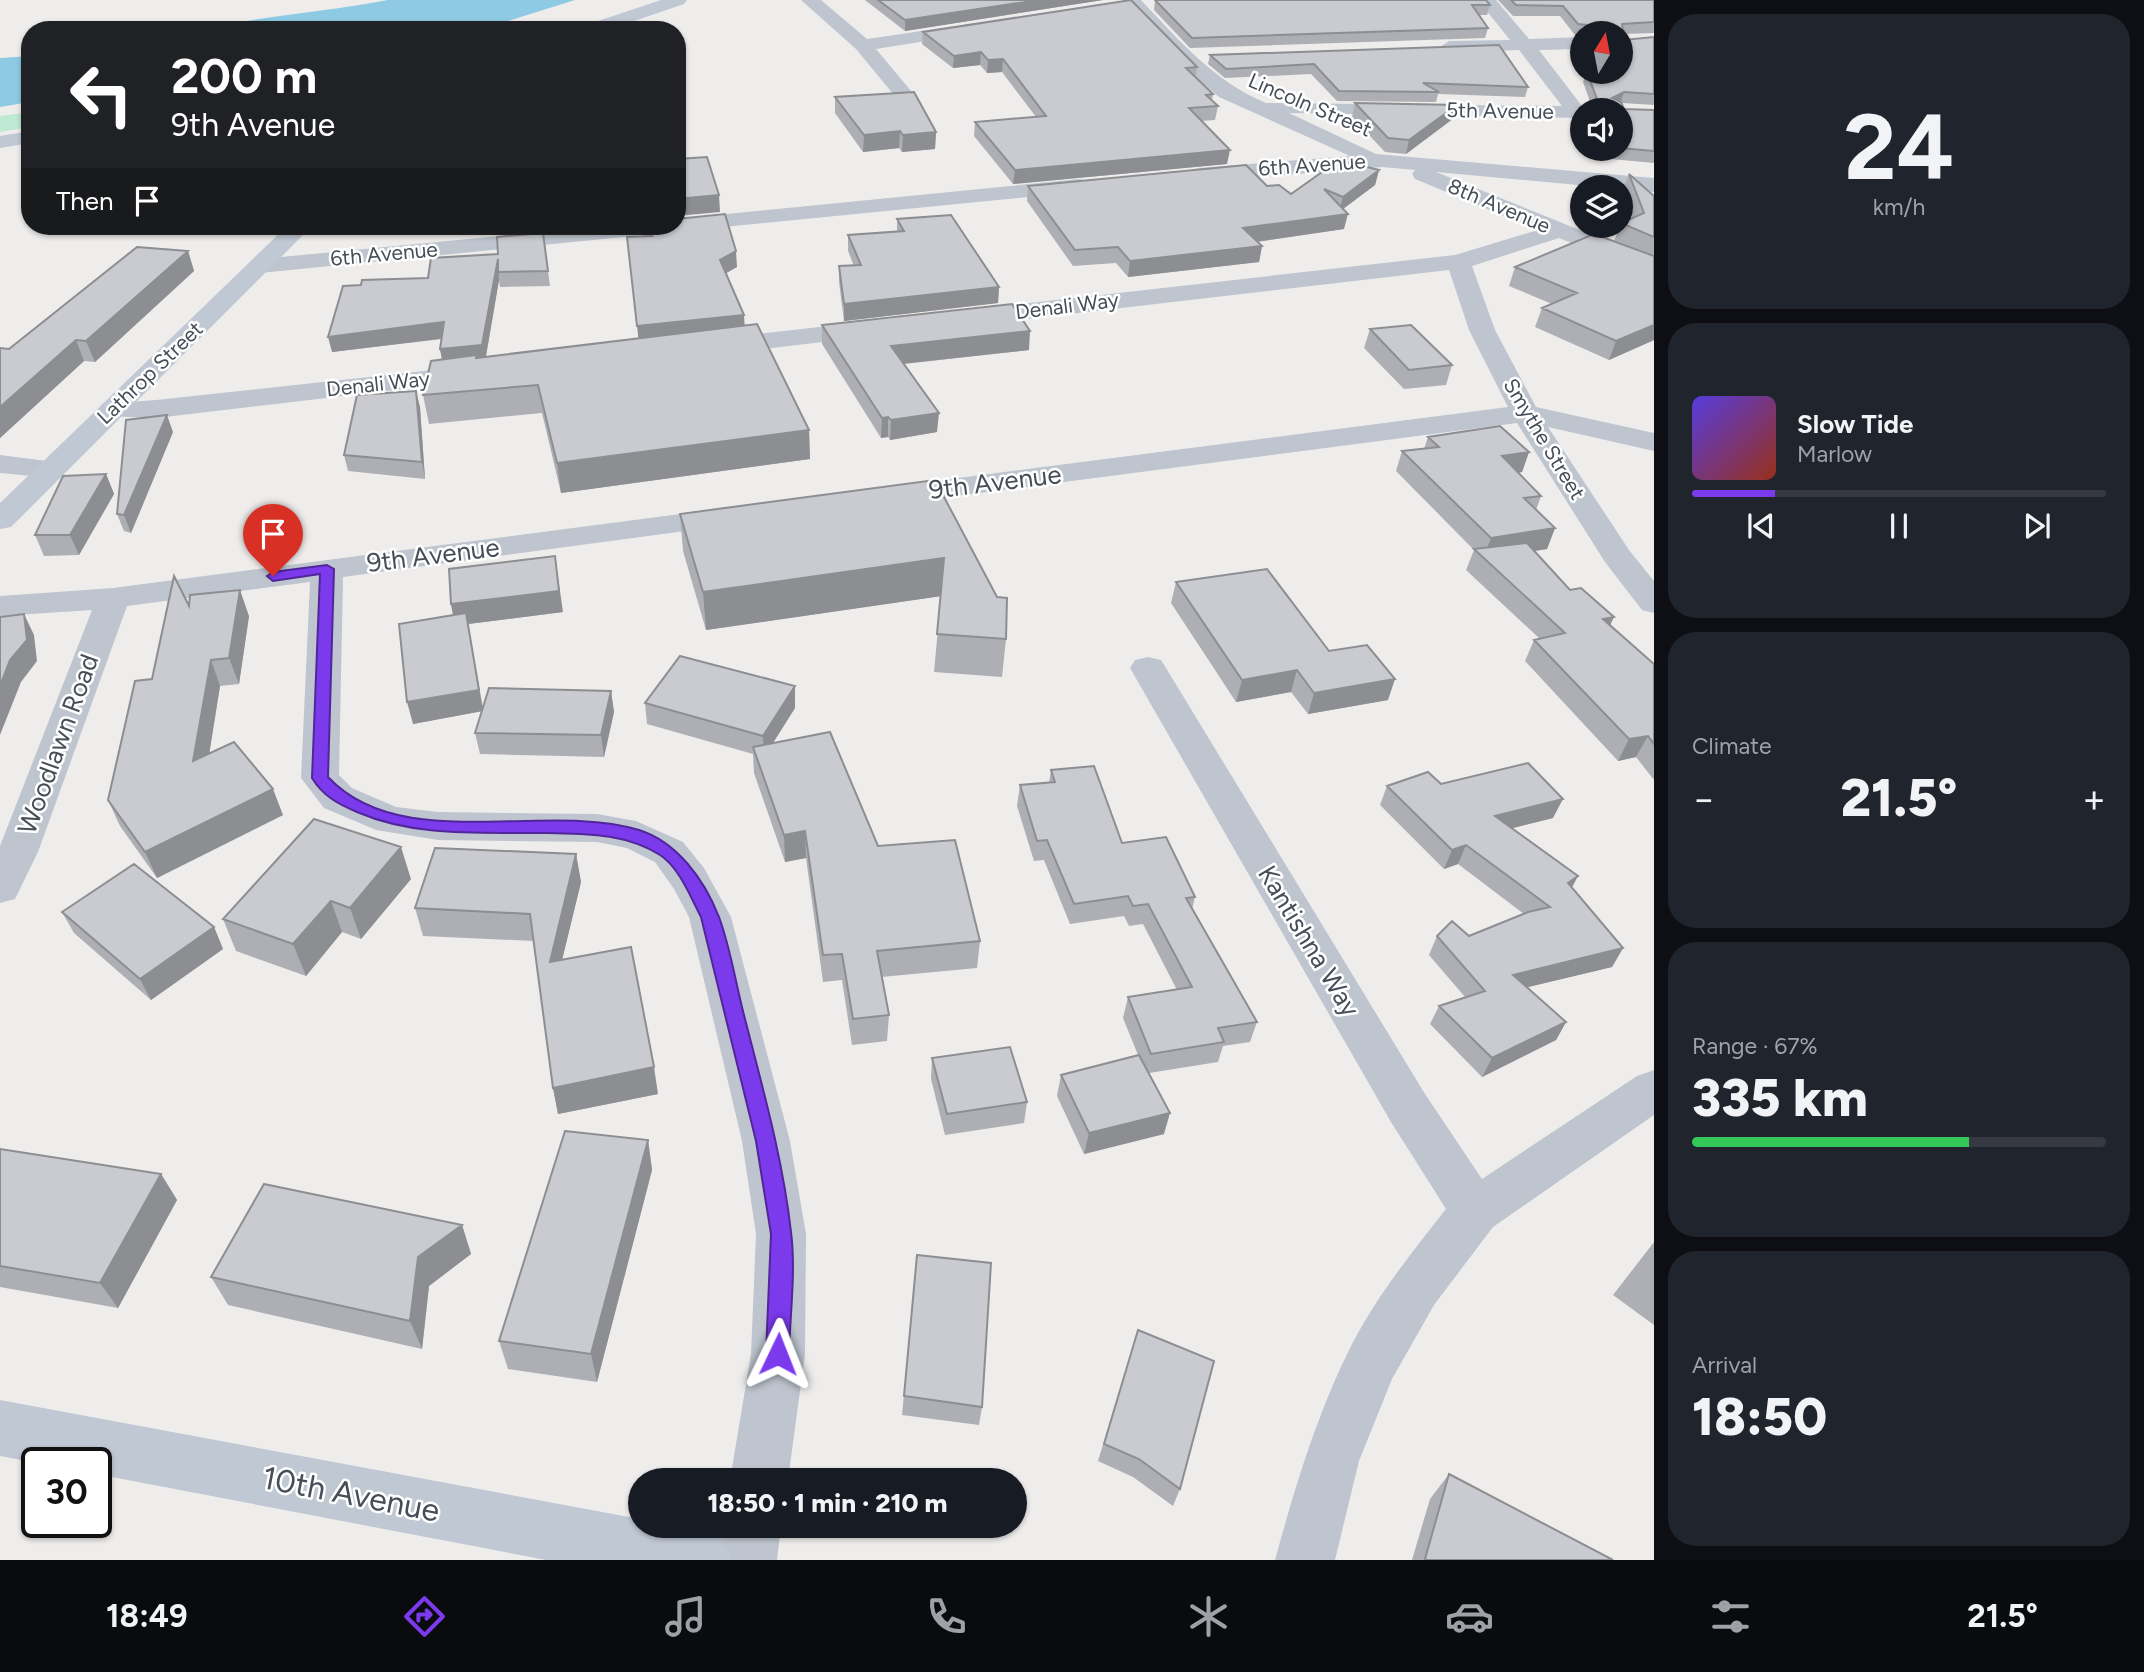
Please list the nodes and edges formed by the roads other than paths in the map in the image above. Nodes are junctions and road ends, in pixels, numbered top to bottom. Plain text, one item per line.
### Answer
1 (678, 0) edge
2 (810, 0) edge
3 (1487, 0) edge
4 (1159, 2) edge
5 (1127, 3) edge
6 (616, 21) edge
7 (999, 24) edge
8 (1570, 43) edge
9 (863, 44) junction
10 (1522, 45) junction
11 (1428, 48) edge
12 (1217, 55) edge
13 (1184, 57) junction
14 (901, 91) edge
15 (1570, 99) edge
16 (1250, 106) junction
17 (1570, 112) edge
18 (21, 138) edge
19 (0, 142) edge
20 (1382, 160) junction
21 (1170, 177) edge
22 (1102, 184) edge
23 (1654, 185) edge
24 (686, 225) edge
25 (1558, 231) junction
26 (291, 235) edge
27 (583, 235) edge
28 (1458, 262) junction
29 (260, 266) junction
30 (1654, 269) edge
31 (937, 321) edge
32 (896, 326) edge
33 (689, 350) edge
34 (509, 370) edge
35 (112, 410) junction
36 (1525, 414) junction
37 (1654, 442) edge
38 (0, 464) edge
39 (52, 469) junction
40 (865, 499) edge
41 (758, 513) edge
42 (0, 520) edge
43 (327, 569) junction
44 (113, 598) junction
45 (1654, 603) edge
46 (0, 606) edge
47 (1148, 668) dead end
48 (0, 888) edge
49 (1654, 1090) edge
50 (1475, 1210) junction
51 (0, 1428) edge
52 (761, 1468) edge
53 (737, 1538) edge
54 (710, 1560) edge
55 (1305, 1560) edge

1 - 6 street
2 - 9 street
3 - 10 street
4 - 5 street
5 - 13 street, Lincoln Street
7 - 9 street
8 - 10 street
9 - 14 street
10 - 11 street
10 - 15 street
12 - 13 street
13 - 16 street, Lincoln Street
16 - 17 street, 5th Avenue
16 - 20 street, Lincoln Street
18 - 19 street
20 - 21 street, 6th Avenue
20 - 23 street, 6th Avenue
20 - 25 street, 8th Avenue
22 - 24 street, 6th Avenue
25 - 28 street, Denali Way
25 - 30 street, 8th Avenue
26 - 29 street, Lathrop Street
27 - 29 street, 6th Avenue
28 - 31 street, Denali Way
28 - 36 street, Smythe Street
29 - 35 street, Lathrop Street
32 - 33 street
34 - 35 street, Denali Way
35 - 39 street, Lathrop Street
36 - 37 street, 9th Avenue
36 - 40 street, 9th Avenue
36 - 45 street, Smythe Street
38 - 39 street
39 - 42 street, Lathrop Street
41 - 43 street, 9th Avenue
43 - 44 street, 9th Avenue
43 - 52 street
44 - 46 street, 9th Avenue
44 - 48 street, Woodlawn Road
47 - 50 street, Kantishna Way
49 - 50 street
50 - 55 street
51 - 54 street, 10th Avenue
53 - 54 street

